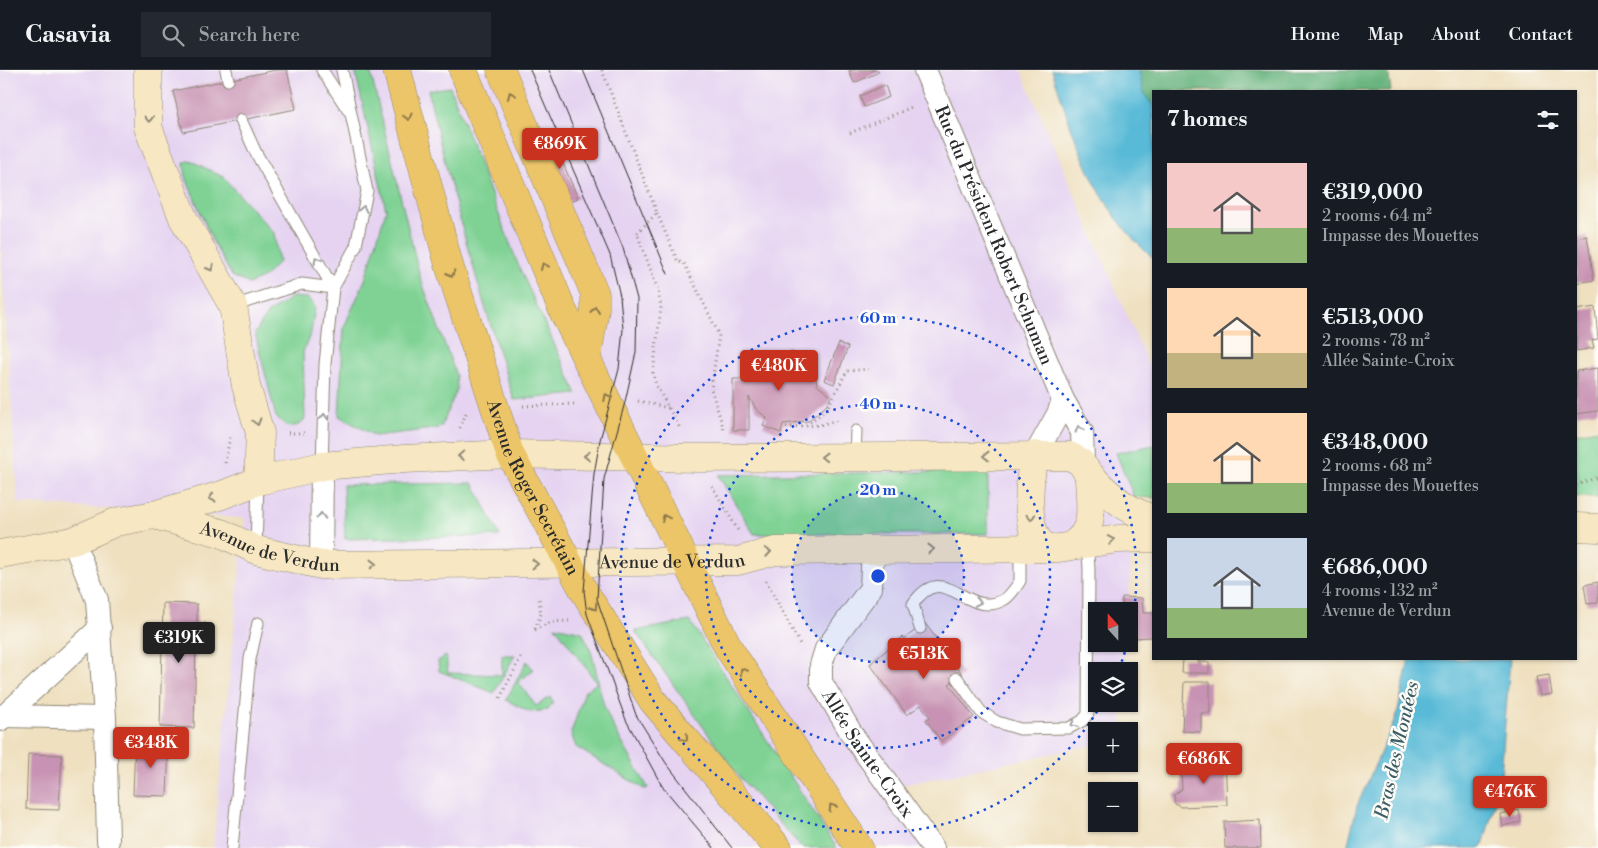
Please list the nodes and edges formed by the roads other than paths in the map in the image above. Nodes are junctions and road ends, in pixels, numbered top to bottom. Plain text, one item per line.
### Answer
1 (148, 70) edge
2 (322, 70) edge
3 (342, 70) edge
4 (397, 70) edge
5 (463, 70) edge
6 (501, 70) edge
7 (925, 70) edge
8 (353, 118) junction
9 (241, 120) dead end
10 (333, 288) junction
11 (233, 306) junction
12 (587, 358) junction
13 (1063, 400) junction
14 (510, 454) junction
15 (1035, 455) junction
16 (636, 457) junction
17 (322, 466) junction
18 (1086, 468) junction
19 (258, 482) junction
20 (154, 515) junction
21 (1152, 518) edge
22 (1577, 527) edge
23 (1598, 528) edge
24 (1152, 538) edge
25 (73, 541) junction
26 (1059, 547) junction
27 (873, 549) junction
28 (256, 550) junction
29 (0, 554) edge
30 (686, 562) junction
31 (571, 564) junction
32 (320, 565) junction
33 (258, 623) dead end
34 (100, 628) junction
35 (920, 628) dead end
36 (957, 678) dead end
37 (2, 718) edge
38 (104, 718) junction
39 (108, 841) dead end
40 (232, 848) edge
41 (778, 848) edge
42 (859, 848) edge
43 (933, 848) edge

1 -> 11 street
2 - 8 lane
3 - 8 lane
4 -> 14 main road, Avenue Roger Secrétain
12 -> 5 main road
12 -> 6 main road
7 - 13 street, Rue du Président Robert Schuman
10 -> 8 lane
10 -> 9 lane
10 - 11 lane
17 -> 10 lane
11 -> 19 street
16 -> 12 main road
13 - 15 street
18 -> 13 street, Rue du Président Robert Schuman
16 -> 14 street, Avenue de Verdun
14 -> 17 street, Avenue de Verdun
14 - 31 main road, Avenue Roger Secrétain
15 -> 16 street, Avenue de Verdun
15 - 18 street, Avenue de Verdun
15 -> 26 street
30 -> 16 main road
17 - 19 street, Avenue de Verdun
32 -> 17 street
18 - 21 street, Avenue de Verdun
18 - 26 street
19 -> 20 street, Avenue de Verdun
19 - 28 lane
20 - 25 street, Avenue de Verdun
20 - 28 street, Avenue de Verdun
22 - 23 street
26 -> 24 street, Avenue de Verdun
25 - 29 street, Avenue de Verdun
25 - 34 street
27 -> 26 street, Avenue de Verdun
35 -> 26 lane
26 -> 36 lane
30 -> 27 street, Avenue de Verdun
27 - 43 street, Allée Sainte-Croix
28 - 32 street, Avenue de Verdun
30 - 31 street, Avenue de Verdun
42 -> 30 main road
32 -> 31 street, Avenue de Verdun
31 -> 41 main road, Avenue Roger Secrétain
33 - 40 lane
34 - 37 street
34 - 38 street
37 - 38 street
38 - 39 street

